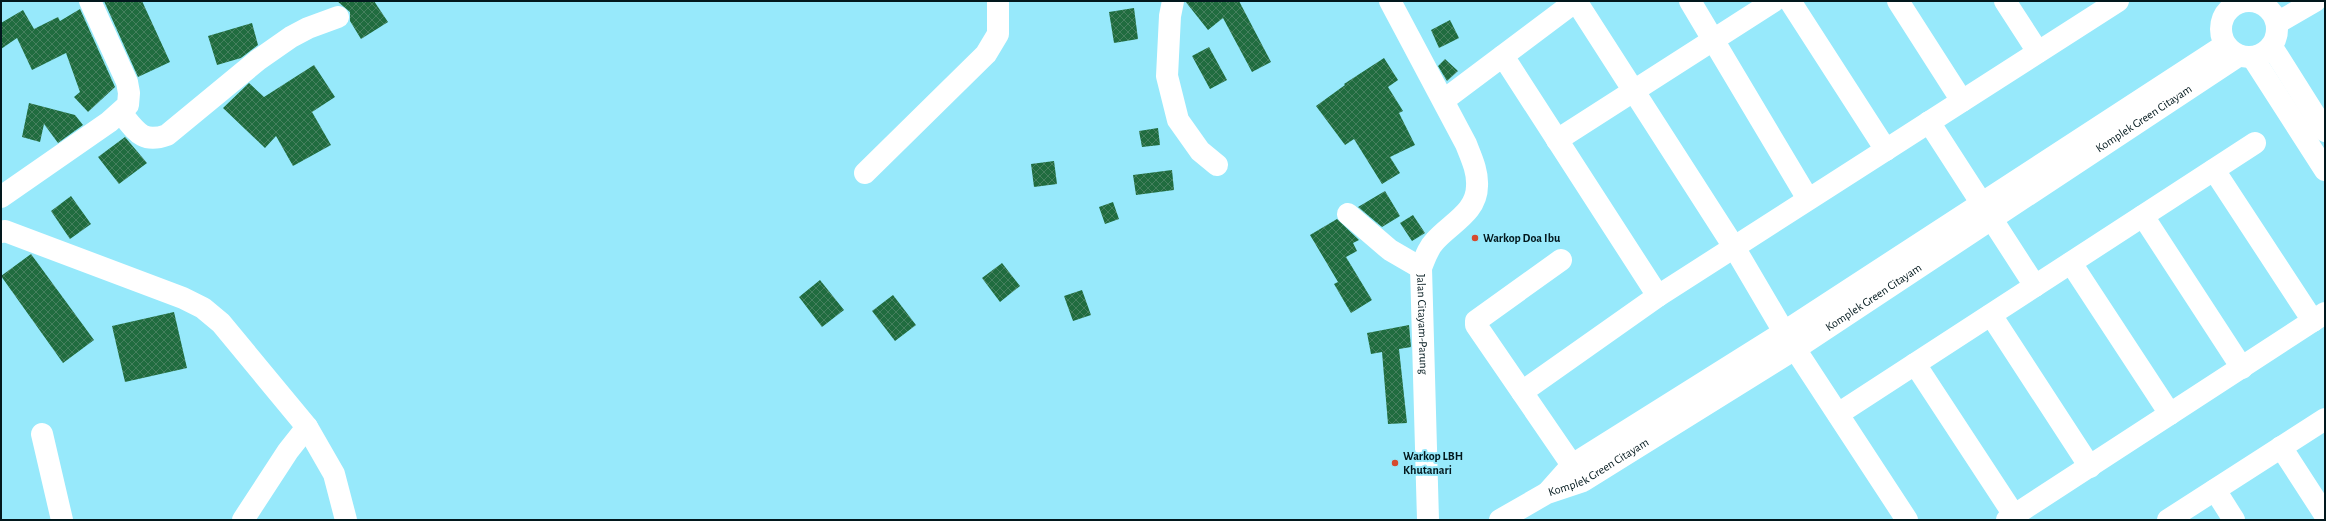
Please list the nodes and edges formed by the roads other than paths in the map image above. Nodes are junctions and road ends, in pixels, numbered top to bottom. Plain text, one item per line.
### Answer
1 (90, 1) edge
2 (998, 1) edge
3 (1173, 1) edge
4 (1390, 1) edge
5 (1576, 1) edge
6 (1690, 1) edge
7 (1774, 1) edge
8 (1790, 1) edge
9 (1898, 1) edge
10 (2005, 1) edge
11 (2244, 1) edge
12 (2315, 1) edge
13 (2115, 2) edge
14 (2218, 9) edge
15 (2280, 12) edge
16 (338, 17) dead end
17 (1714, 39) junction
18 (2272, 47) junction
19 (2038, 52) junction
20 (2239, 53) junction
21 (1503, 56) junction
22 (1633, 91) junction
23 (1444, 100) junction
24 (1962, 101) junction
25 (121, 113) junction
26 (1929, 122) junction
27 (2325, 131) edge
28 (1557, 140) junction
29 (2255, 143) dead end
30 (1886, 150) junction
31 (1217, 165) dead end
32 (2214, 170) junction
33 (2325, 170) edge
34 (865, 173) dead end
35 (1, 197) edge
36 (1808, 199) junction
37 (1986, 210) junction
38 (1348, 214) dead end
39 (2143, 216) junction
40 (2, 226) edge
41 (1734, 247) junction
42 (1561, 260) dead end
43 (2071, 263) junction
44 (1421, 268) junction
45 (2035, 286) junction
46 (1658, 296) junction
47 (1991, 315) junction
48 (2319, 317) edge
49 (1790, 340) junction
50 (1916, 364) junction
51 (2242, 368) junction
52 (1522, 392) junction
53 (1838, 414) junction
54 (2170, 414) junction
55 (2325, 419) edge
56 (307, 427) junction
57 (42, 434) dead end
58 (2281, 447) junction
59 (1572, 465) junction
60 (2090, 466) junction
61 (2215, 490) junction
62 (1547, 492) junction
63 (2325, 515) edge
64 (2011, 518) edge
65 (62, 520) edge
66 (243, 520) edge
67 (346, 520) edge
68 (1428, 520) edge
69 (1500, 520) edge
70 (1907, 520) edge
71 (2168, 520) edge
72 (2234, 520) edge

1 - 25 street
2 - 34 street
3 - 31 street
4 - 23 street, Jalan Citayam-Parung
5 - 21 street
5 - 22 street
6 - 17 street
7 - 17 street
8 - 30 street
9 - 24 street
10 - 19 street
11 - 14 street
11 - 15 street
12 - 15 street
13 - 19 street
14 - 20 street
15 - 18 street
16 - 25 street
17 - 22 street
17 - 36 street
18 - 20 street
18 - 27 street
19 - 24 street
20 - 33 street
20 - 37 street, Komplek Green Citayam
21 - 23 street
21 - 28 street
22 - 28 street
22 - 41 street
23 - 44 street, Jalan Citayam-Parung
24 - 26 street
25 - 35 street
26 - 30 street
26 - 37 street
28 - 46 street
29 - 32 street
30 - 36 street
32 - 39 street
32 - 48 street
36 - 41 street
37 - 45 street
37 - 49 street, Komplek Green Citayam
38 - 44 street
39 - 43 street
39 - 51 street
40 - 56 street
41 - 46 street
41 - 49 street
42 - 52 street
43 - 45 street
43 - 54 street
44 - 68 street, Jalan Citayam-Parung
45 - 47 street
46 - 52 street
47 - 50 street
47 - 60 street
48 - 51 street
49 - 53 street
49 - 59 street
49 - 62 street, Komplek Green Citayam
50 - 53 street
50 - 64 street
51 - 54 street
52 - 59 street
53 - 70 street
54 - 60 street
55 - 58 street
56 - 66 street
56 - 67 street
57 - 65 street
58 - 61 street
58 - 63 street
59 - 62 street
60 - 64 street
61 - 71 street
61 - 72 street
62 - 69 street, Komplek Green Citayam

